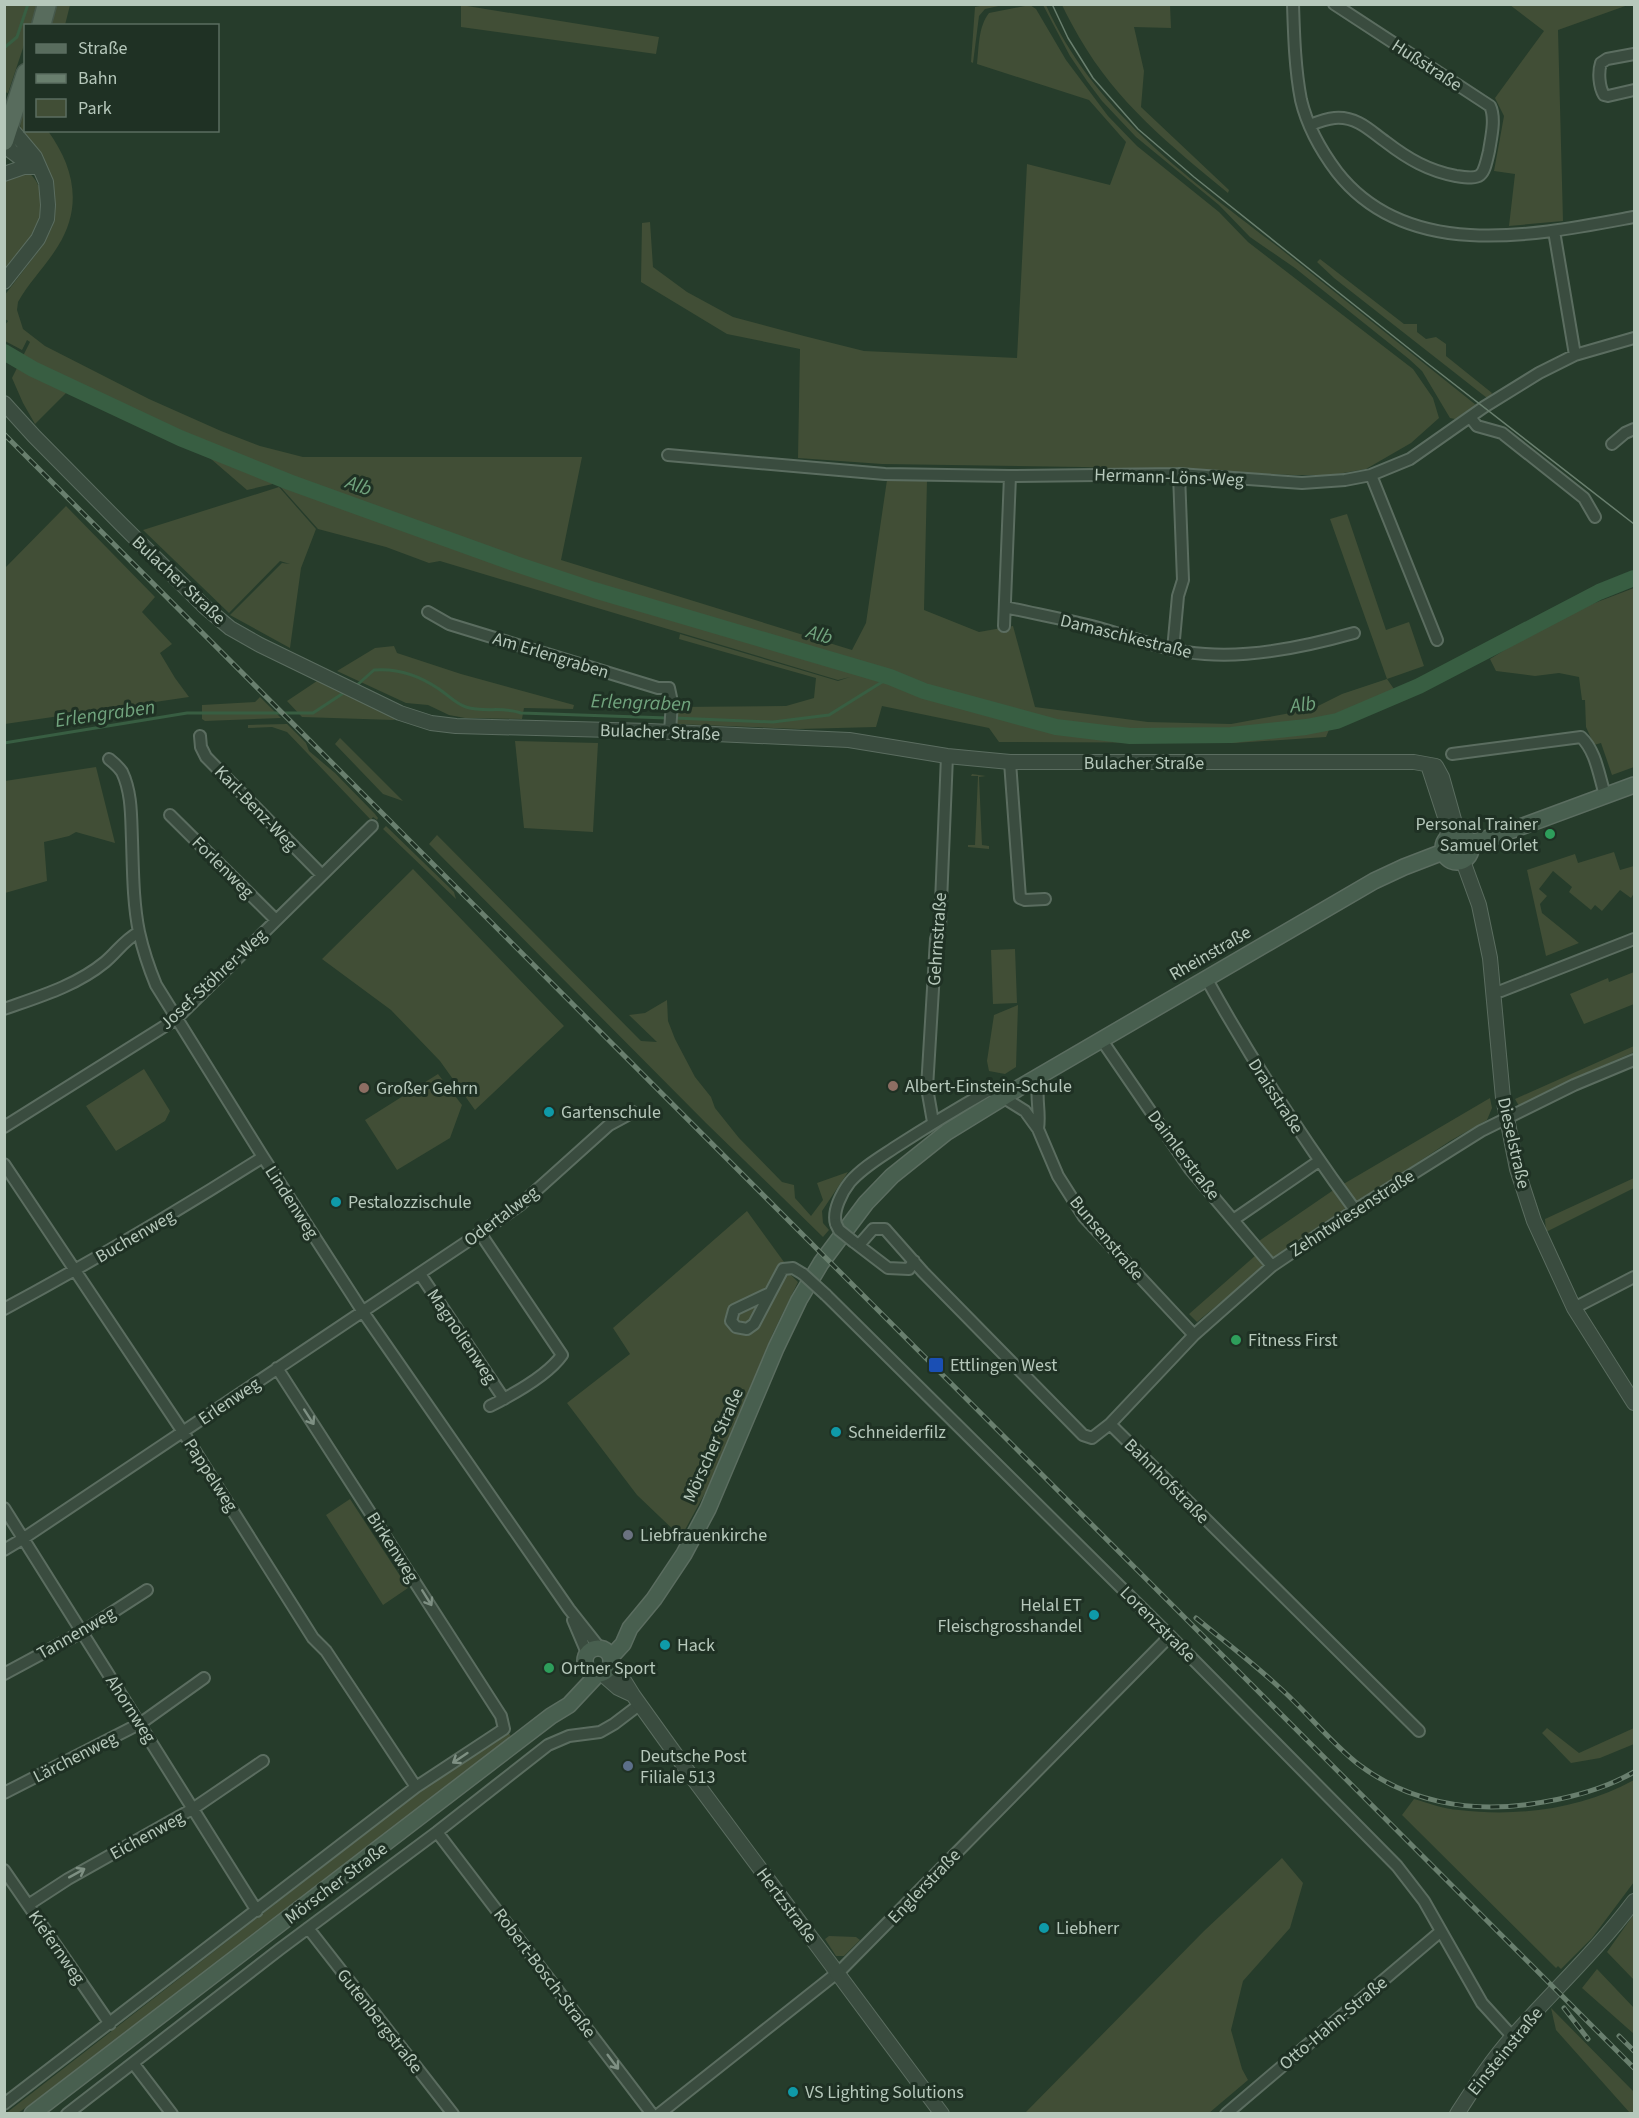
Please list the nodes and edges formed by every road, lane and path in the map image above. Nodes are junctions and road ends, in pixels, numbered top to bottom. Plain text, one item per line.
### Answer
1 (47, 4) edge
2 (1293, 4) edge
3 (1334, 4) edge
4 (42, 24) edge
5 (1635, 54) edge
6 (24, 79) edge
7 (1635, 90) edge
8 (1310, 125) junction
9 (7, 133) edge
10 (34, 167) junction
11 (4, 174) edge
12 (1635, 218) edge
13 (1554, 231) junction
14 (4, 282) edge
15 (1635, 338) edge
16 (1575, 355) junction
17 (4, 403) edge
18 (1470, 417) junction
19 (1635, 429) edge
20 (1612, 444) dead end
21 (668, 455) dead end
22 (1179, 474) junction
23 (1371, 475) junction
24 (1010, 476) junction
25 (1595, 517) dead end
26 (1005, 607) junction
27 (428, 612) dead end
28 (1004, 626) dead end
29 (1354, 633) dead end
30 (1437, 639) dead end
31 (1173, 650) junction
32 (670, 727) junction
33 (200, 736) dead end
34 (1452, 754) dead end
35 (947, 756) junction
36 (109, 759) dead end
37 (1010, 762) junction
38 (1635, 785) edge
39 (1605, 795) junction
40 (171, 815) dead end
41 (372, 826) dead end
42 (1459, 838) junction
43 (1443, 852) junction
44 (1463, 861) junction
45 (321, 874) junction
46 (1045, 899) dead end
47 (276, 920) junction
48 (139, 932) junction
49 (1635, 939) edge
50 (1206, 978) junction
51 (1501, 991) dead end
52 (4, 1009) edge
53 (176, 1019) junction
54 (1101, 1039) junction
55 (1635, 1060) edge
56 (1040, 1076) junction
57 (1002, 1097) junction
58 (633, 1112) dead end
59 (1506, 1118) junction
60 (933, 1122) junction
61 (4, 1127) edge
62 (1038, 1129) junction
63 (263, 1157) junction
64 (1319, 1161) junction
65 (4, 1164) edge
66 (1355, 1209) junction
67 (1233, 1220) junction
68 (480, 1233) junction
69 (856, 1244) junction
70 (914, 1262) junction
71 (1272, 1266) junction
72 (77, 1270) junction
73 (420, 1274) junction
74 (1635, 1277) edge
75 (770, 1293) dead end
76 (799, 1300) joint
77 (1574, 1308) junction
78 (4, 1309) edge
79 (363, 1312) junction
80 (1194, 1335) junction
81 (277, 1368) junction
82 (504, 1399) junction
83 (1635, 1402) edge
84 (490, 1406) dead end
85 (1110, 1424) junction
86 (183, 1432) junction
87 (4, 1508) edge
88 (24, 1539) junction
89 (4, 1550) edge
90 (147, 1590) dead end
91 (82, 1632) junction
92 (1170, 1636) junction
93 (600, 1660) junction
94 (4, 1674) edge
95 (204, 1678) dead end
96 (636, 1700) junction
97 (141, 1723) junction
98 (504, 1729) joint
99 (1419, 1731) dead end
100 (263, 1761) dead end
101 (416, 1787) junction
102 (4, 1793) edge
103 (194, 1808) junction
104 (437, 1832) junction
105 (4, 1870) edge
106 (1635, 1900) edge
107 (28, 1905) junction
108 (257, 1911) junction
109 (308, 1928) junction
110 (1440, 1932) junction
111 (837, 1973) junction
112 (110, 2024) junction
113 (1512, 2036) junction
114 (133, 2063) junction
115 (4, 2104) edge
116 (32, 2114) edge
117 (67, 2114) edge
118 (172, 2114) edge
119 (453, 2114) edge
120 (652, 2114) edge
121 (659, 2114) edge
122 (942, 2114) edge
123 (1226, 2114) edge
124 (1457, 2114) edge

1 - 4 main road
2 - 8 street
3 - 8 street, Hußstraße
5 - 7 street
6 - 9 main road
8 - 13 street
9 - 10 street
10 - 11 street
10 - 14 street
12 - 13 street
13 - 16 street
15 - 16 street, Hermann-Löns-Weg
16 - 18 street, Hermann-Löns-Weg
17 - 32 street, Bulacher Straße
18 - 23 street, Hermann-Löns-Weg
18 - 25 street
19 - 20 street
21 - 24 street, Hermann-Löns-Weg
22 - 23 street, Hermann-Löns-Weg
22 - 24 street, Hermann-Löns-Weg
22 - 31 street
23 - 30 street
24 - 26 street
26 - 28 street
26 - 31 street, Damaschkestraße
27 - 32 street, Am Erlengraben
29 - 31 street, Damaschkestraße
32 - 35 street, Bulacher Straße
33 - 45 street, Karl-Benz-Weg
34 - 39 street
35 - 37 street, Bulacher Straße
35 - 60 street, Gehrnstraße
36 - 48 street, Lindenweg
37 - 42 street, Bulacher Straße
37 - 46 street
38 - 39 main road
39 - 42 main road
40 - 47 street, Forlenweg
41 - 45 street, Josef-Stöhrer-Weg
42 - 43 main road
42 - 44 main road
43 - 44 main road
43 - 50 main road, Rheinstraße
44 - 59 street, Dieselstraße
45 - 47 street, Josef-Stöhrer-Weg
47 - 53 street, Josef-Stöhrer-Weg
48 - 52 street
48 - 53 street, Lindenweg
49 - 51 street
50 - 54 main road, Rheinstraße
50 - 64 street, Draisstraße
53 - 61 street, Josef-Stöhrer-Weg
53 - 63 street, Lindenweg
54 - 56 main road, Rheinstraße
54 - 67 street, Daimlerstraße
55 - 59 street, Zehntwiesenstraße
56 - 57 main road, Rheinstraße
56 - 62 street, Bunsenstraße
57 - 60 street, Rheinstraße
57 - 62 street, Bunsenstraße
57 - 76 main road, Rheinstraße
58 - 68 street, Odertalweg
59 - 66 street, Zehntwiesenstraße
59 - 77 street, Dieselstraße
60 - 69 street, Rheinstraße, bridge
62 - 80 street, Bunsenstraße
63 - 72 street, Buchenweg
63 - 79 street, Lindenweg
64 - 66 street, Draisstraße
64 - 67 street
65 - 72 street, Pappelweg
66 - 71 street, Zehntwiesenstraße
67 - 71 street, Daimlerstraße
68 - 73 street, Odertalweg
68 - 82 street, Magnolienweg
69 - 70 street
69 - 70 street, Bahnhofstraße
70 - 85 street, Bahnhofstraße
71 - 80 street, Zehntwiesenstraße
72 - 78 street, Buchenweg
72 - 86 street, Pappelweg
73 - 79 street, Odertalweg
73 - 82 street, Magnolienweg
74 - 77 street
75 - 92 street, Lorenzstraße, bridge
76 - 93 main road, Mörscher Straße
77 - 83 street, Dieselstraße
79 - 81 street, Erlenweg
79 - 93 street, Lindenweg
80 - 85 street, Zehntwiesenstraße
81 - 86 street, Erlenweg
81 -> 98 street, Birkenweg
82 - 84 street, Magnolienweg
85 - 99 street, Bahnhofstraße
86 - 88 street, Erlenweg
86 - 101 street, Pappelweg
87 - 88 street, Ahornweg
88 - 89 street, Erlenweg
88 - 91 street, Ahornweg
90 - 91 street, Tannenweg
91 - 94 street, Tannenweg
91 - 97 street, Ahornweg
92 - 110 street, Lorenzstraße
92 - 111 street, Englerstraße
93 - 96 street, Hertzstraße
93 - 116 main road, Mörscher Straße
95 - 97 street, Lärchenweg
96 - 104 street, Mörscher Straße
96 - 111 street, Hertzstraße
97 - 102 street, Lärchenweg
97 - 103 street, Ahornweg
98 -> 101 street, Mörscher Straße
100 - 103 street, Eichenweg
101 - 108 street, Mörscher Straße
107 -> 103 street, Eichenweg
103 - 108 street, Ahornweg
104 - 109 street, Mörscher Straße
104 -> 120 street, Robert-Bosch-Straße
105 - 107 street, Kiefernweg
106 - 113 street, Einsteinstraße
107 - 112 street, Kiefernweg
108 - 112 street, Mörscher Straße
109 - 114 street, Mörscher Straße
109 - 119 street, Gutenbergstraße
110 - 113 street, Lorenzstraße
110 - 123 street, Otto-Hahn-Straße
111 - 121 street, Englerstraße
111 - 122 street, Hertzstraße
112 - 115 street, Mörscher Straße
113 - 124 street, Einsteinstraße
114 - 117 street, Mörscher Straße
114 - 118 street

